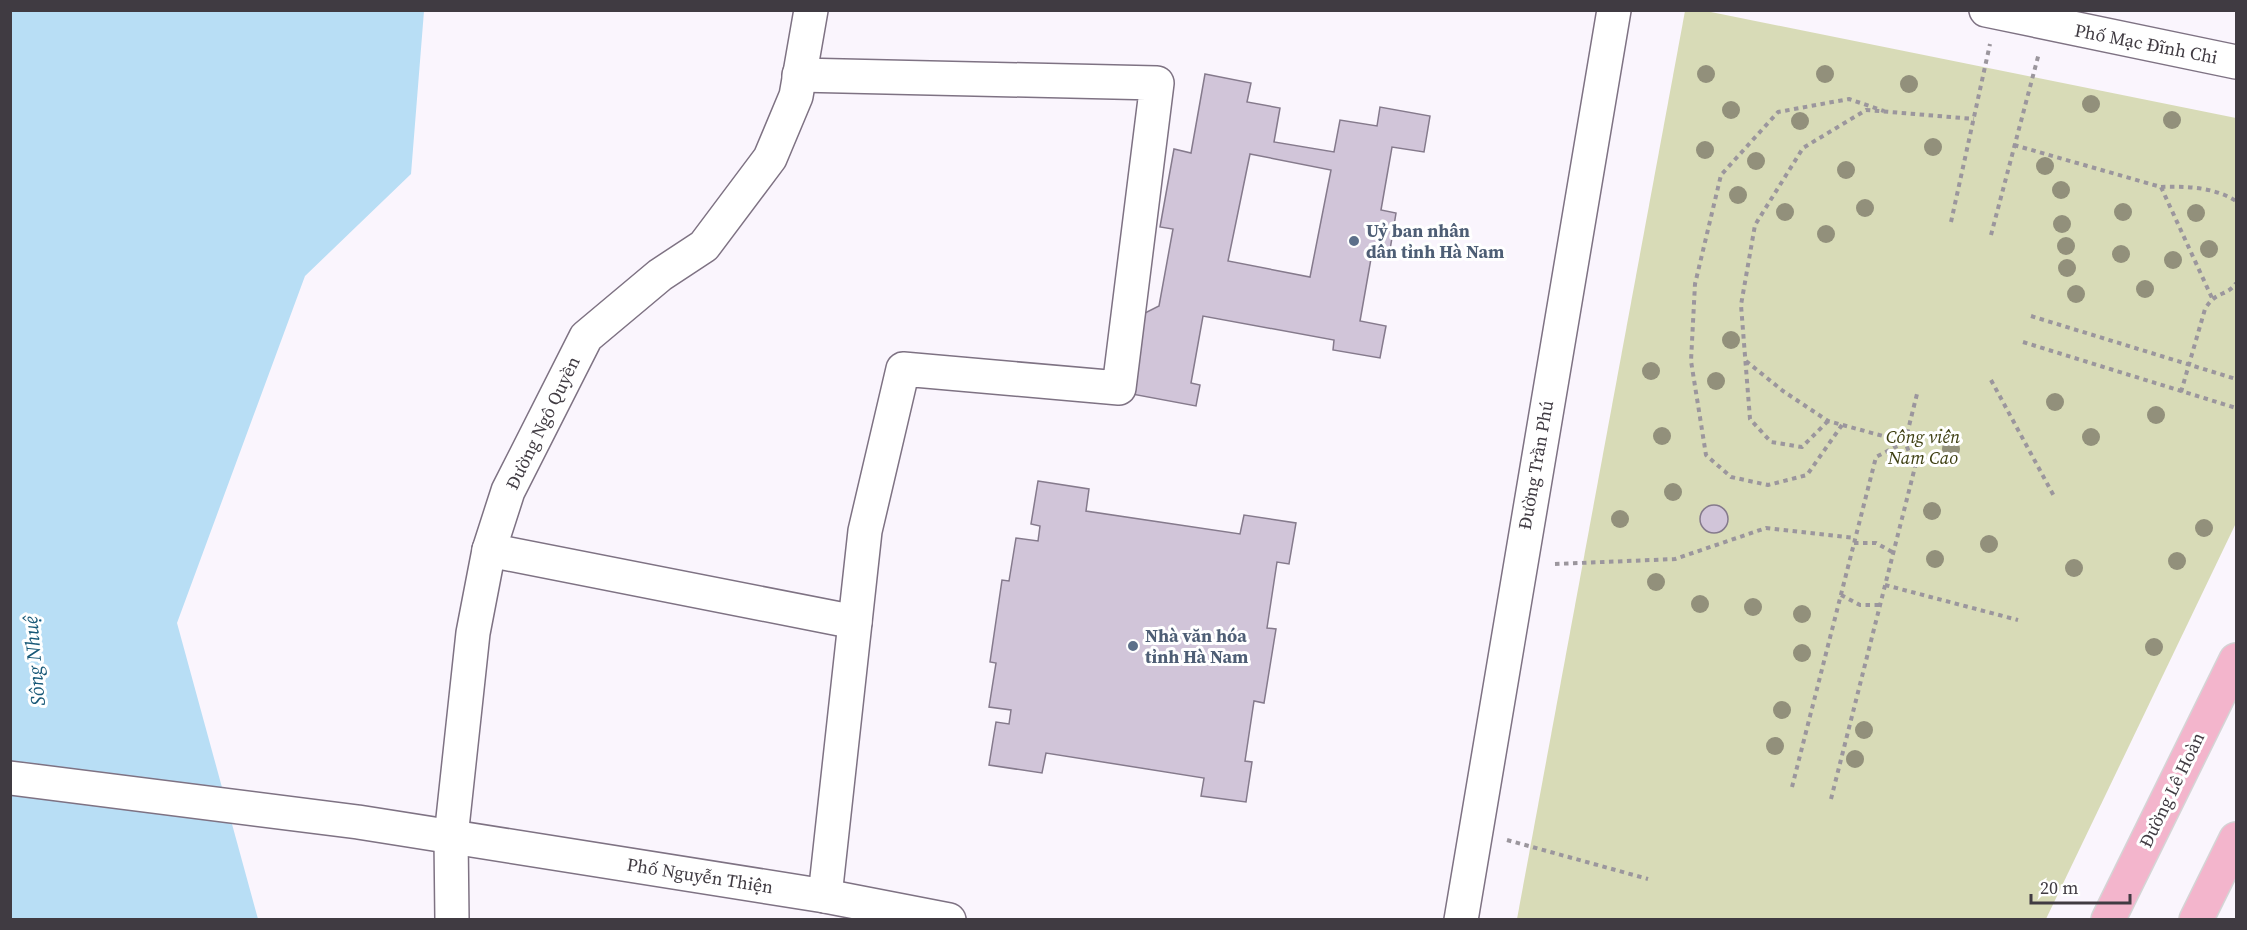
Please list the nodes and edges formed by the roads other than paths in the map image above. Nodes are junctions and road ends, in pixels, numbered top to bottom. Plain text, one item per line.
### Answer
1 (812, 10) edge
2 (1614, 10) edge
3 (1991, 12) edge
4 (2094, 21) edge
5 (2236, 62) edge
6 (799, 75) junction
7 (489, 550) junction
8 (855, 622) junction
9 (2236, 660) edge
10 (10, 778) edge
11 (451, 837) junction
12 (2236, 839) edge
13 (839, 905) edge
14 (452, 920) edge
15 (949, 920) edge
16 (1461, 920) edge
17 (2108, 920) edge
18 (2196, 920) edge

1 - 6 street, Đường Ngô Quyền
2 - 16 street, Đường Trần Phú
3 - 4 street, Phố Mạc Đĩnh Chi
4 - 5 street, Phố Mạc Đĩnh Chi
6 - 7 street, Đường Ngô Quyền
6 - 8 street
7 - 8 street
7 - 11 street, Đường Ngô Quyền
8 - 13 street
9 - 17 main road, Đường Lê Hoàn
10 - 11 street, Phố Nguyễn Thiện
11 - 13 street, Phố Nguyễn Thiện
11 - 14 street, Đường Ngô Quyền
12 - 18 main road
13 - 15 street, Phố Nguyễn Thiện

